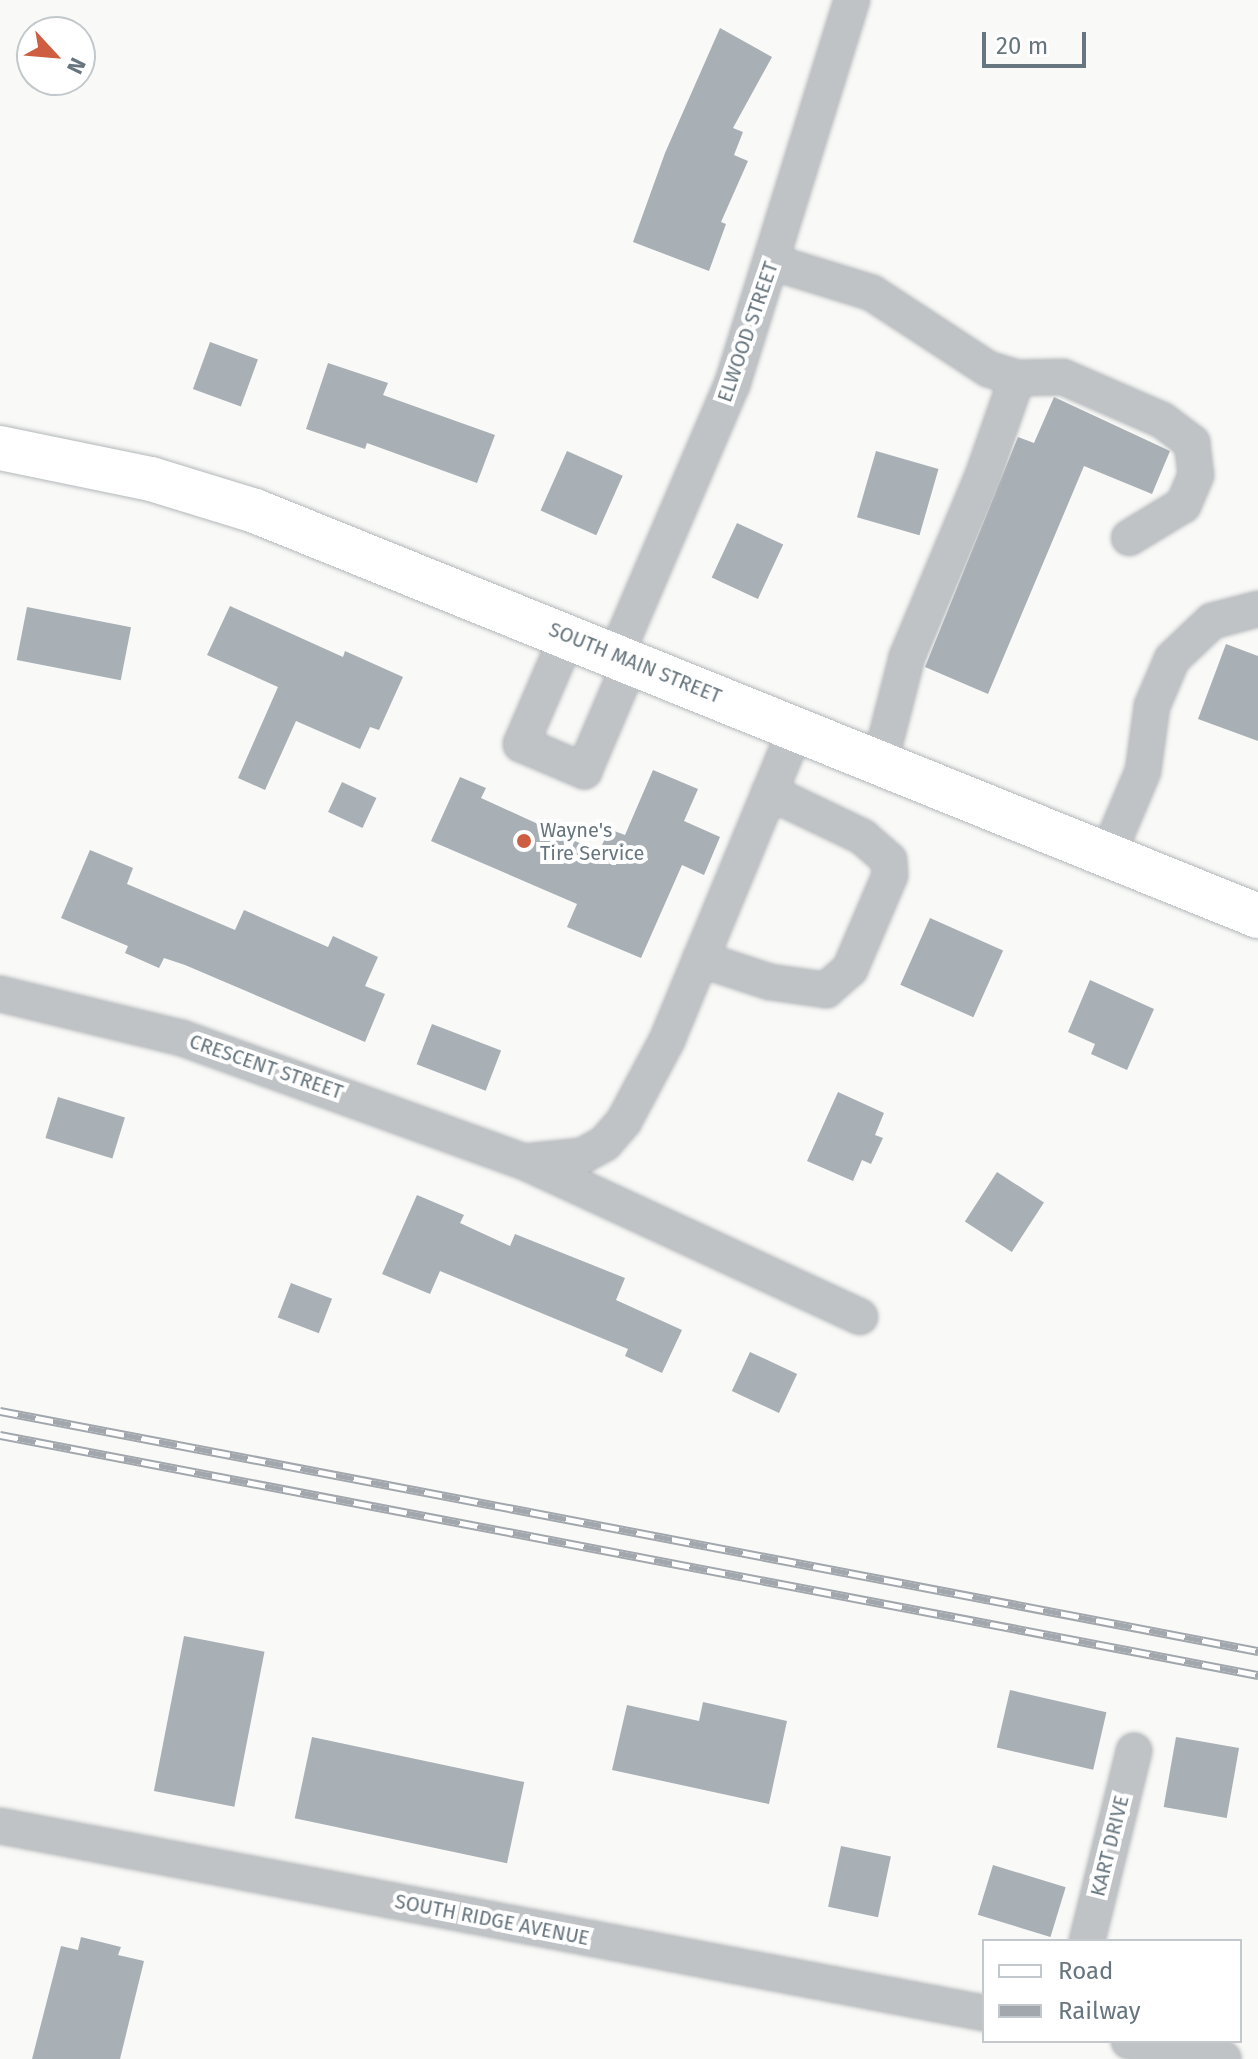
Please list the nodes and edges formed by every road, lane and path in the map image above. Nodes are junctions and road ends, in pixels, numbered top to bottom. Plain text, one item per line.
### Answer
1 (852, 0) edge
2 (772, 262) junction
3 (1017, 378) junction
4 (0, 448) edge
5 (1129, 538) dead end
6 (1258, 609) edge
7 (568, 635) junction
8 (623, 658) junction
9 (796, 728) junction
10 (880, 762) junction
11 (769, 792) junction
12 (1108, 854) junction
13 (1257, 914) edge
14 (700, 959) junction
15 (0, 994) edge
16 (525, 1162) junction
17 (860, 1317) dead end
18 (1134, 1751) dead end
19 (0, 1826) edge
20 (1087, 1939) edge
21 (982, 2013) edge
22 (1139, 2043) edge
23 (1223, 2059) edge

1 - 2 street, ELWOOD STREET
2 - 3 street
2 - 8 street, ELWOOD STREET
3 - 5 street
3 - 10 street
4 - 7 main road, SOUTH MAIN STREET
6 - 12 street
7 - 8 main road, SOUTH MAIN STREET
7 - 8 street, ELWOOD STREET
8 - 9 main road, SOUTH MAIN STREET
9 - 10 main road, SOUTH MAIN STREET
9 - 11 street, CRESCENT STREET
10 - 12 main road, SOUTH MAIN STREET
11 - 14 street, CRESCENT STREET
11 - 14 street
12 - 13 main road, SOUTH MAIN STREET
14 - 16 street, CRESCENT STREET
15 - 16 street, CRESCENT STREET
16 - 17 street, CRESCENT STREET
18 - 20 street, KART DRIVE
19 - 21 street, SOUTH RIDGE AVENUE
22 - 23 street

